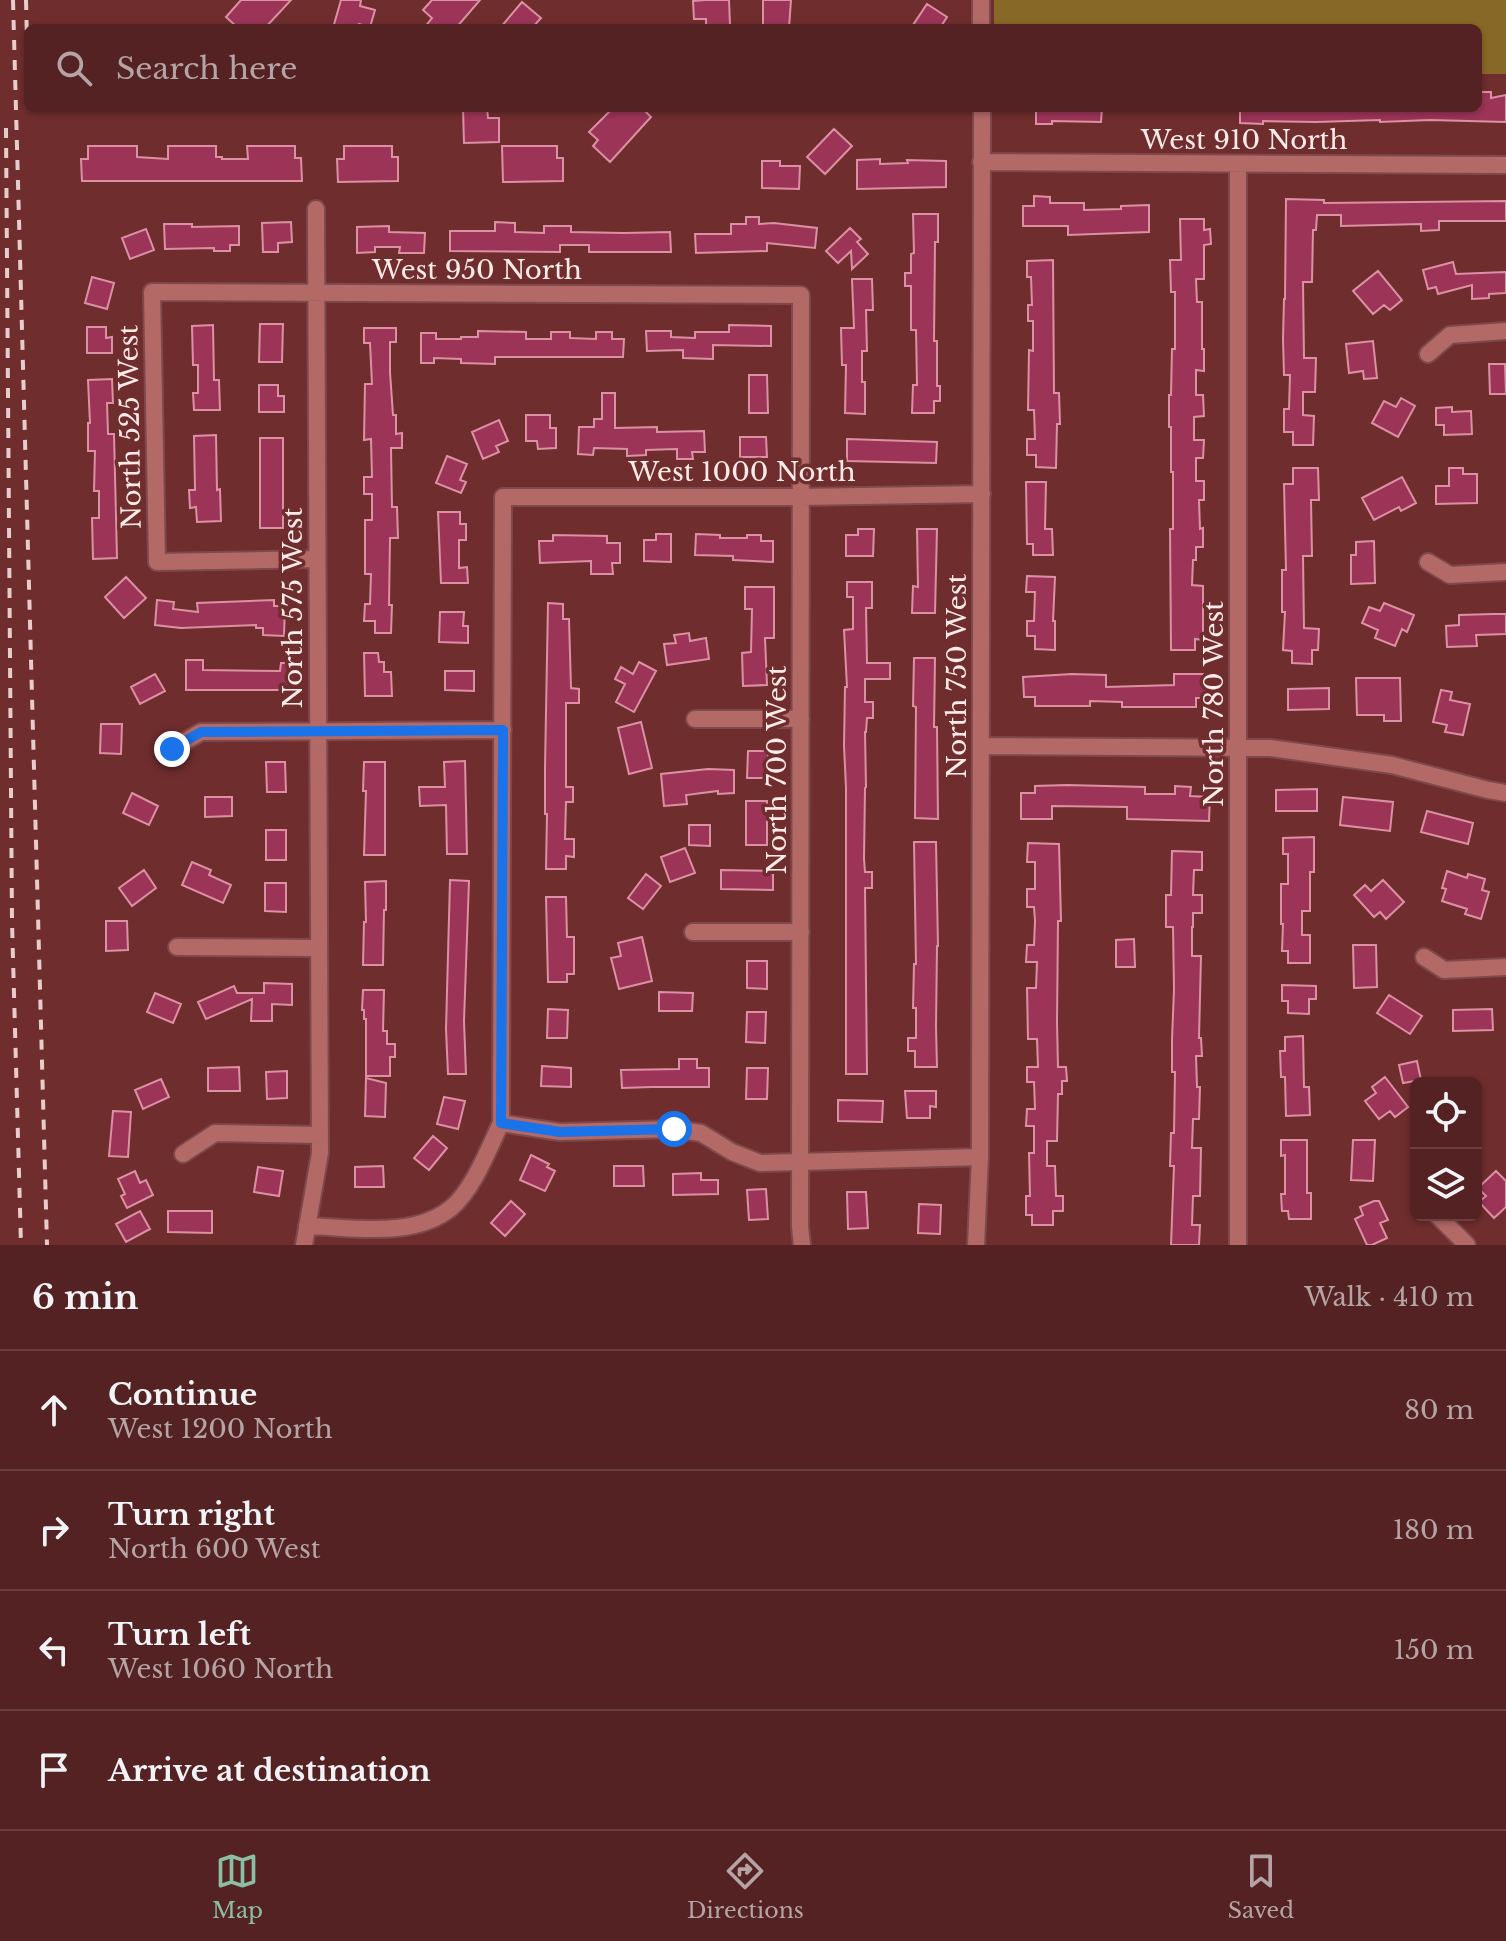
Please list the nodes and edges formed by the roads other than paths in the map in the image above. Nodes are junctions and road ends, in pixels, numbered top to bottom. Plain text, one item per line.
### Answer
1 (981, 0) edge
2 (981, 24) edge
3 (982, 112) edge
4 (981, 162) junction
5 (1238, 164) junction
6 (1506, 165) edge
7 (316, 209) dead end
8 (152, 292) joint
9 (316, 293) junction
10 (801, 295) joint
11 (1506, 331) edge
12 (1428, 354) dead end
13 (982, 494) junction
14 (801, 497) junction
15 (317, 559) junction
16 (1428, 562) dead end
17 (1506, 572) edge
18 (695, 719) dead end
19 (801, 719) junction
20 (318, 730) junction
21 (503, 730) junction
22 (981, 746) junction
23 (1238, 748) junction
24 (172, 749) dead end
25 (1506, 793) edge
26 (693, 932) dead end
27 (801, 932) junction
28 (177, 947) dead end
29 (319, 948) junction
30 (1424, 957) dead end
31 (1506, 967) edge
32 (501, 1123) junction
33 (320, 1135) junction
34 (183, 1154) dead end
35 (980, 1157) junction
36 (800, 1162) junction
37 (1443, 1221) edge
38 (307, 1226) junction
39 (304, 1245) edge
40 (802, 1245) edge
41 (976, 1245) edge
42 (1238, 1245) edge
43 (1467, 1245) edge

1 - 2 street
3 - 4 street, North 750 West
4 - 5 street, West 910 North
4 - 13 street, North 750 West
5 - 6 street, West 910 North
5 - 23 street, North 780 West
7 - 9 street, North 575 West
8 - 9 street, West 950 North
8 - 15 street, North 525 West
9 - 10 street, West 950 North
9 - 15 street, North 575 West
10 - 14 street, North 700 West
11 - 12 street
13 - 14 street, West 1000 North
13 - 22 street, North 750 West
14 - 19 street, North 700 West
14 - 21 street, West 1000 North
15 - 20 street, North 575 West
16 - 17 street
18 - 19 street
19 - 27 street, North 700 West
20 - 21 street
20 - 24 street
20 - 29 street, North 575 West
21 - 32 street
22 - 23 street
22 - 35 street, North 750 West
23 - 25 street
23 - 42 street, North 780 West
26 - 27 street
27 - 36 street, North 700 West
28 - 29 street
29 - 33 street, North 575 West
30 - 31 street
32 - 36 street
32 - 38 street
33 - 34 street
33 - 38 street, North 575 West
35 - 36 street
35 - 41 street, North 750 West
36 - 40 street, North 700 West
37 - 43 street
38 - 39 street, North 575 West

